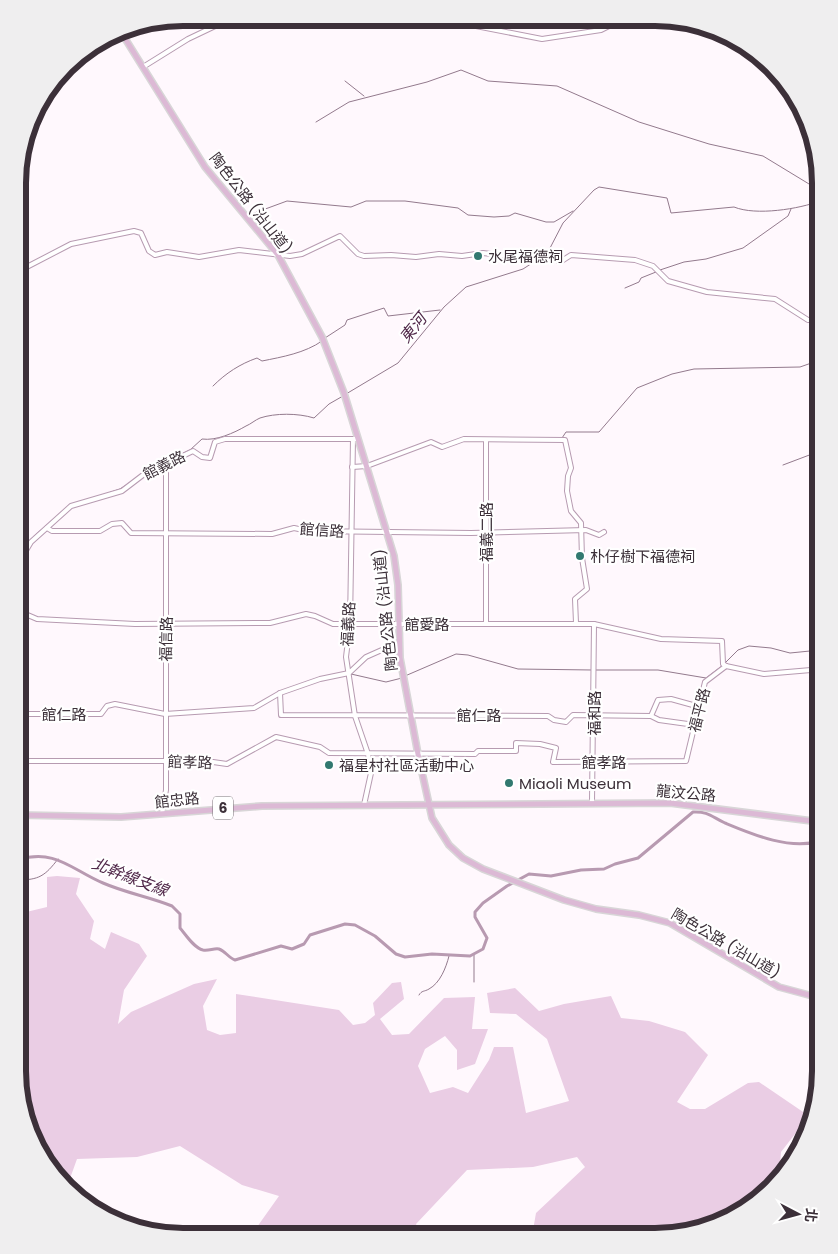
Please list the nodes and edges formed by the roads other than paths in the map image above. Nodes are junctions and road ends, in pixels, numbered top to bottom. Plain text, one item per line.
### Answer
1 (215, 26) edge
2 (476, 26) edge
3 (609, 26) edge
4 (125, 38) edge
5 (143, 67) junction
6 (278, 255) junction
7 (26, 267) edge
8 (812, 320) edge
9 (356, 439) junction
10 (486, 440) junction
11 (166, 465) junction
12 (367, 466) junction
13 (352, 467) junction
14 (46, 528) junction
15 (350, 531) junction
16 (486, 531) junction
17 (388, 532) junction
18 (581, 532) junction
19 (604, 532) dead end
20 (167, 533) junction
21 (26, 550) edge
22 (26, 614) edge
23 (167, 623) junction
24 (486, 623) junction
25 (576, 623) junction
26 (350, 624) junction
27 (398, 624) junction
28 (594, 624) junction
29 (393, 645) dead end
30 (726, 666) junction
31 (811, 670) edge
32 (349, 673) junction
33 (280, 693) junction
34 (700, 707) junction
35 (26, 714) edge
36 (165, 714) junction
37 (355, 716) junction
38 (411, 716) junction
39 (594, 716) junction
40 (651, 716) junction
41 (695, 725) junction
42 (368, 754) junction
43 (418, 754) junction
44 (26, 761) edge
45 (165, 761) junction
46 (686, 761) joint
47 (594, 762) junction
48 (592, 803) junction
49 (428, 804) junction
50 (364, 805) junction
51 (162, 814) junction
52 (26, 815) edge
53 (811, 821) edge
54 (811, 996) edge

1 - 5 street
2 - 3 street
4 - 5 main road, 陶色公路 (沿山道)
5 - 6 main road, 陶色公路 (沿山道)
6 - 7 street
6 - 8 street
6 - 9 main road, 陶色公路 (沿山道)
9 - 11 street, 館義路
9 - 12 main road, 陶色公路 (沿山道)
9 - 13 street, 福義路
10 - 12 street
10 - 16 street, 福義二路
10 - 18 street
11 - 14 street, 館義路
11 - 20 street, 福信路
12 - 13 street
12 - 17 main road, 陶色公路 (沿山道)
13 - 15 street, 福義路
14 - 20 street, 館信路
14 - 21 street, 館義路
15 - 17 street, 館信路
15 - 20 street, 館信路
15 - 26 street, 福義路
16 - 17 street, 館信路
16 - 18 street, 館信路
16 - 24 street, 福義二路
17 - 27 main road, 陶色公路 (沿山道)
18 - 19 street, 館信路
18 - 25 street
20 - 23 street, 福信路
22 - 23 street, 館愛路
23 - 26 street, 館愛路
23 - 36 street, 福信路
24 - 25 street, 館愛路
24 - 27 street, 館愛路
25 - 28 street, 館愛路
26 - 27 street, 館愛路
26 - 32 street, 福義路
27 - 38 main road, 陶色公路 (沿山道)
28 - 30 street, 館愛路
28 - 39 street, 福和路
29 - 32 street
30 - 31 street
30 - 34 street, 福平路
32 - 33 street, 館仁路
32 - 37 street, 福義路
33 - 36 street, 館仁路
33 - 37 street, 館仁路
34 - 40 street
34 - 41 street, 福平路
35 - 36 street, 館仁路
36 - 45 street, 福信路
37 - 38 street, 館仁路
37 - 42 street, 福義路
38 - 39 street, 館仁路
38 - 43 main road, 陶色公路 (沿山道)
39 - 40 street, 館仁路
39 - 47 street, 福和路
40 - 41 street, 館仁路
41 - 46 street, 福平路
42 - 43 street, 館孝路
42 - 45 street, 館孝路
42 - 50 street, 福義路
43 - 47 street, 館孝路
43 - 49 main road, 陶色公路 (沿山道)
44 - 45 street, 館孝路
45 - 51 street, 福信路
46 - 47 street, 館孝路
47 - 48 street, 福和路
48 - 49 main road, 龍汶公路 / 6
48 - 53 main road, 龍汶公路 / 6
49 - 50 main road, 館忠路 / 6
49 - 54 main road, 陶色公路 (沿山道)
50 - 51 main road, 館忠路 / 6
51 - 52 main road, 館忠路 / 6

